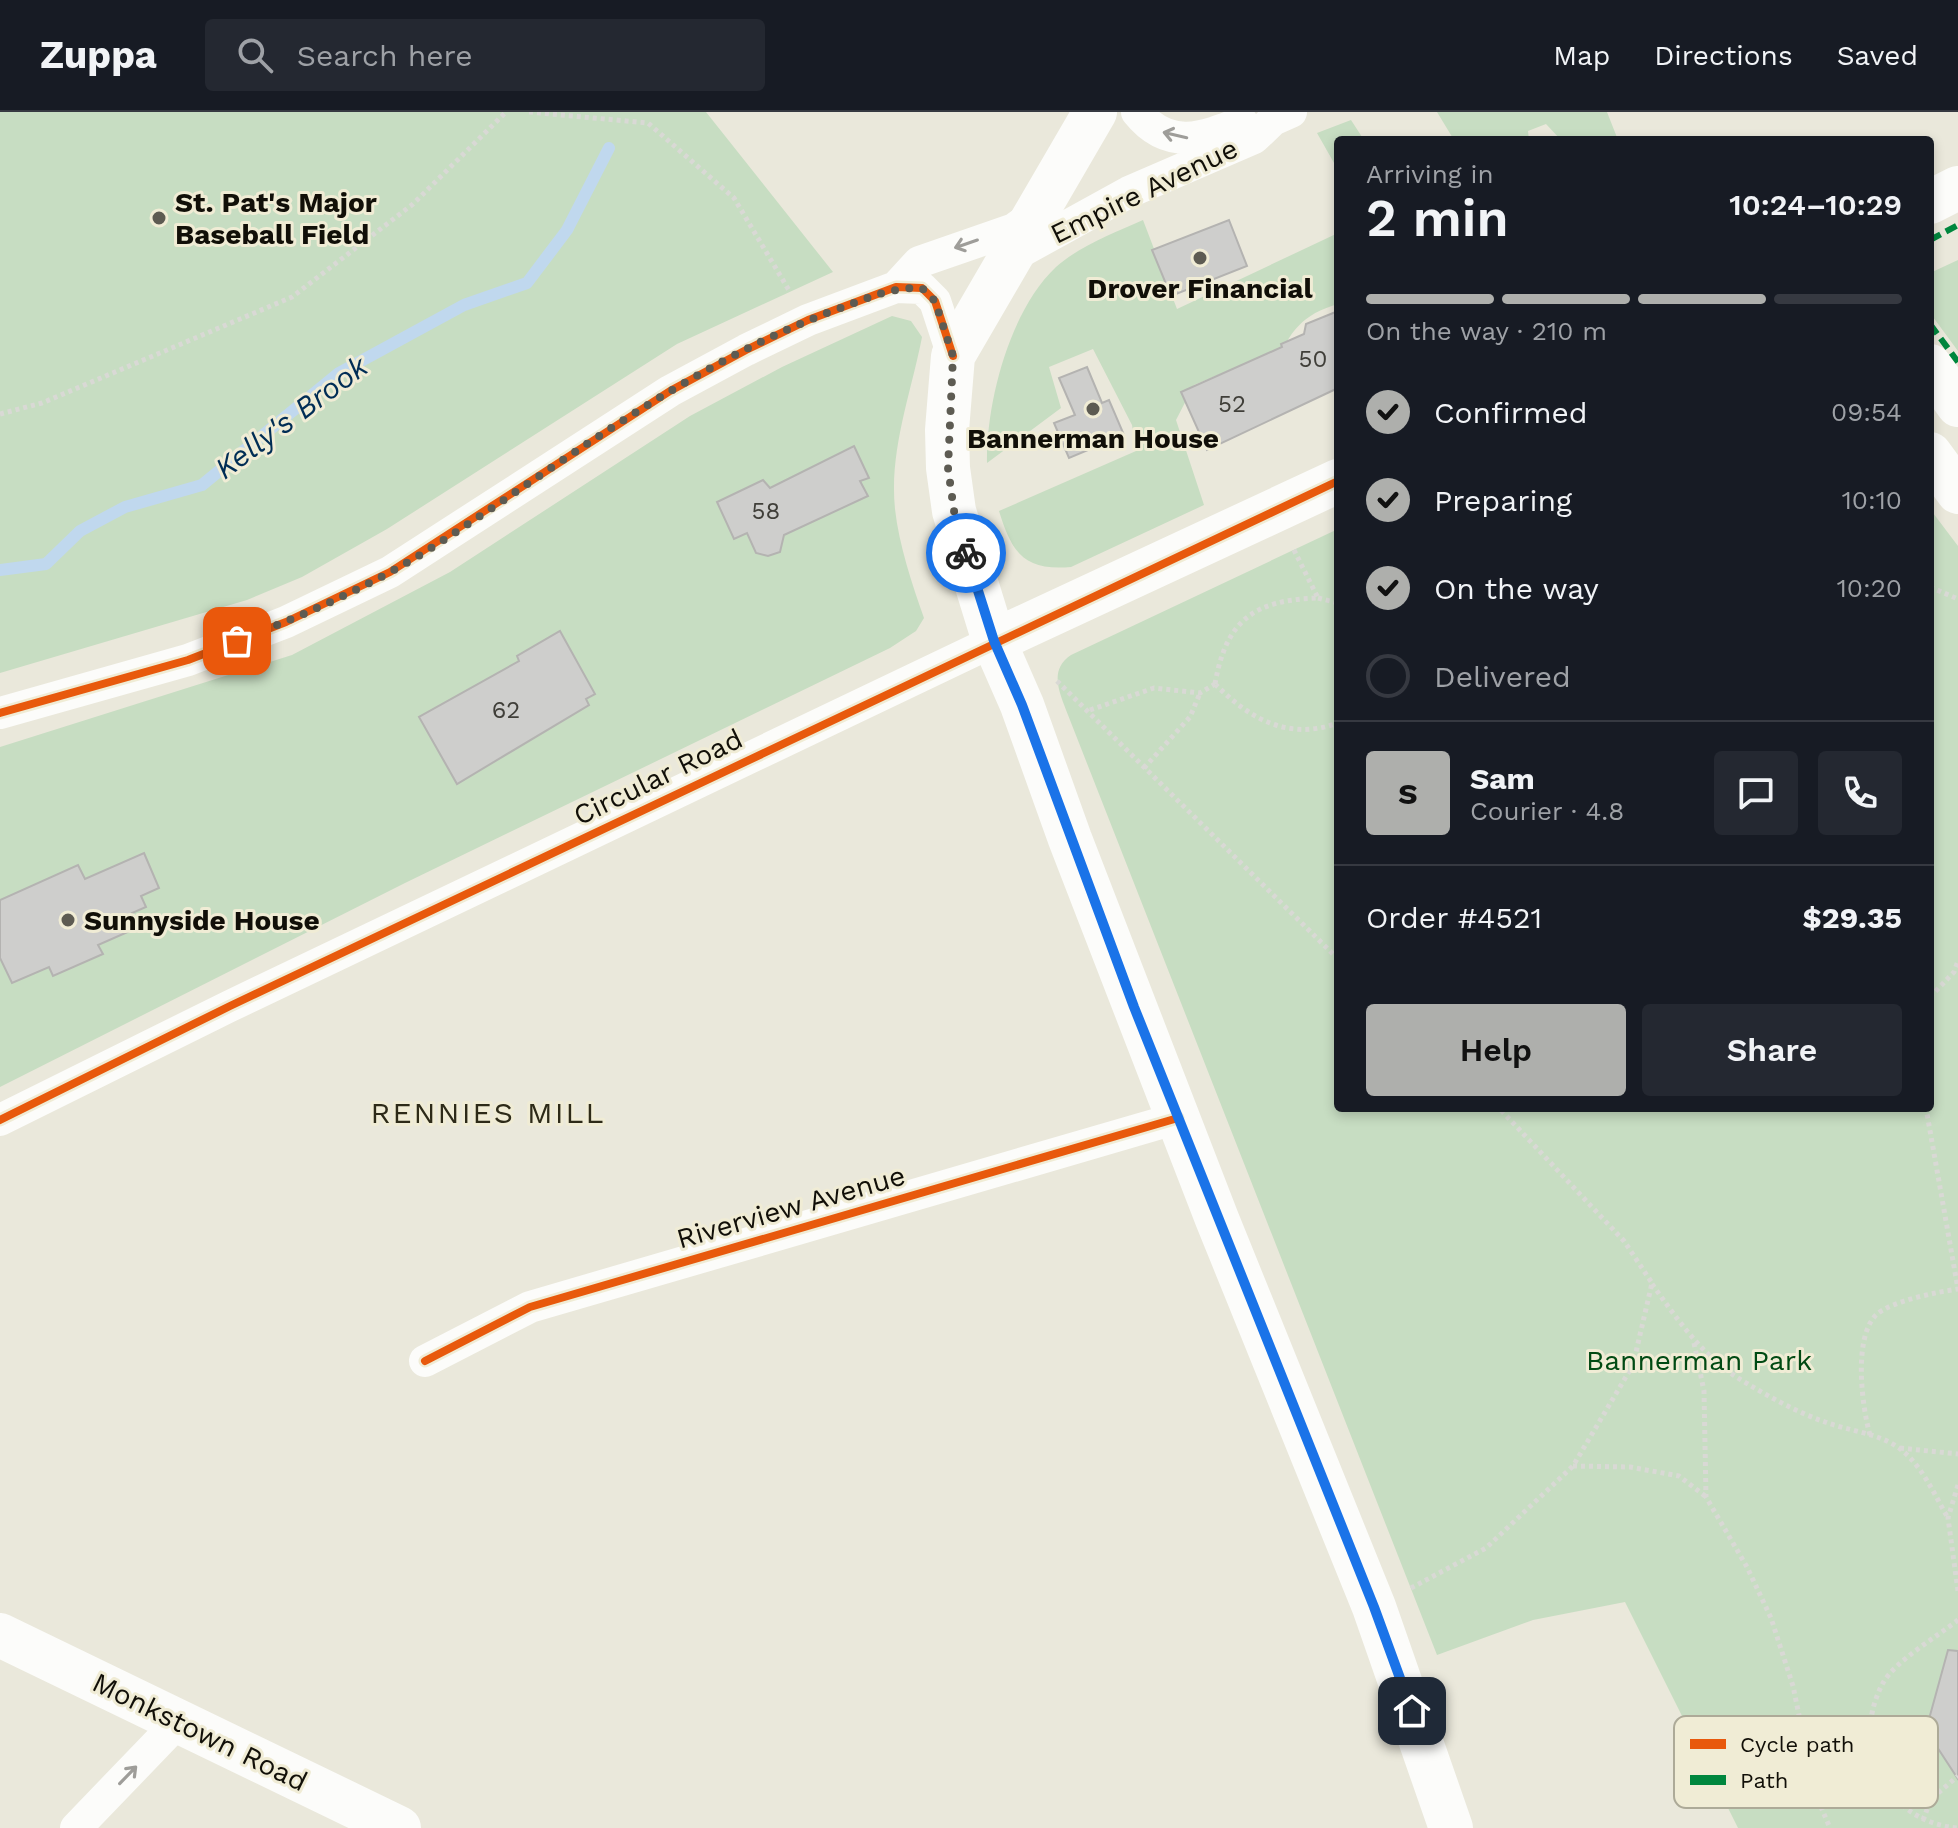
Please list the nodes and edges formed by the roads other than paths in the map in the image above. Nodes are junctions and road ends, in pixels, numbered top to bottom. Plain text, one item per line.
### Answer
1 (1095, 112) edge
2 (1137, 112) edge
3 (1282, 116) edge
4 (1958, 188) edge
5 (1934, 200) edge
6 (1036, 213) junction
7 (1011, 257) junction
8 (896, 287) junction
9 (953, 356) junction
10 (1934, 372) edge
11 (1958, 405) edge
12 (1934, 459) edge
13 (1334, 483) edge
14 (1958, 492) edge
15 (994, 641) junction
16 (0, 713) edge
17 (1178, 1118) junction
18 (0, 1120) edge
19 (425, 1361) dead end
20 (0, 1635) edge
21 (179, 1721) junction
22 (76, 1828) edge
23 (399, 1828) edge
24 (1451, 1828) edge

1 - 6 main road
3 -> 2 street, Empire Avenue
3 - 7 street, Empire Avenue
4 - 5 main road
6 - 7 main road
6 -> 8 street, Empire Avenue
7 - 9 main road
8 - 9 street
8 - 16 street, Empire Avenue
9 - 15 main road
10 - 11 main road
12 - 14 main road
13 - 15 main road, Circular Road
15 - 17 main road
15 - 18 street, Circular Road
17 - 19 street, Riverview Avenue
17 - 24 main road
20 - 21 main road, Monkstown Road
22 -> 21 street
21 - 23 main road, Monkstown Road

